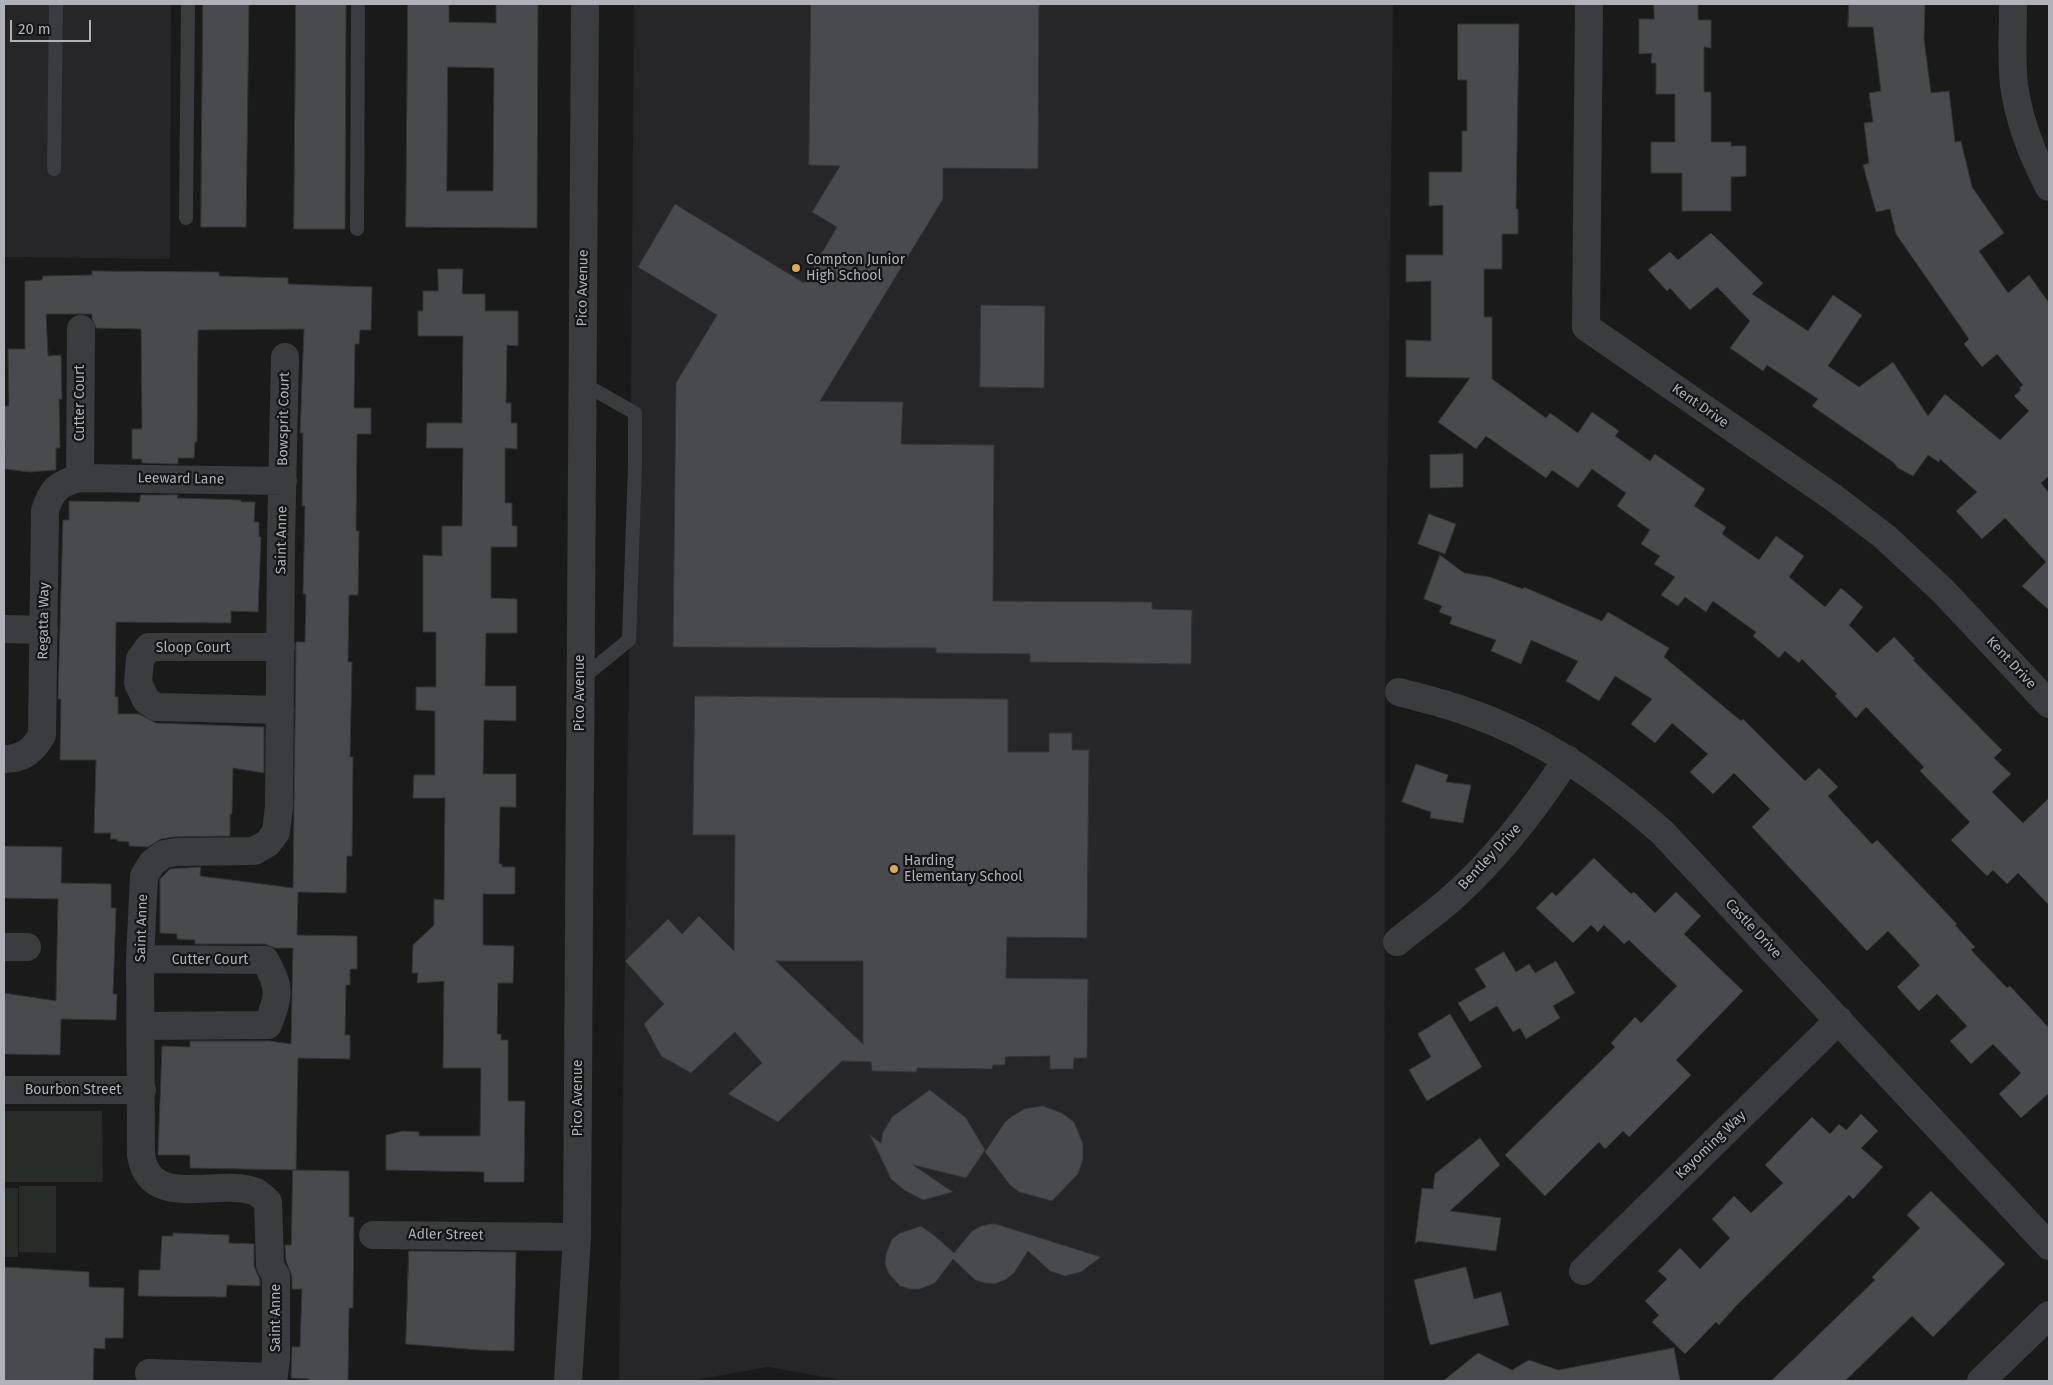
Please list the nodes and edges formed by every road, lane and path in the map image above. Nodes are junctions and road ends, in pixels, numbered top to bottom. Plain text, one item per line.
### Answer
1 (56, 4) edge
2 (188, 4) edge
3 (358, 4) edge
4 (585, 4) edge
5 (1589, 4) edge
6 (2013, 4) edge
7 (54, 169) dead end
8 (2049, 187) edge
9 (186, 218) dead end
10 (357, 229) dead end
11 (81, 329) dead end
12 (285, 357) dead end
13 (582, 383) junction
14 (80, 478) junction
15 (283, 481) junction
16 (4, 630) edge
17 (44, 630) junction
18 (281, 647) junction
19 (580, 679) junction
20 (1399, 692) dead end
21 (2049, 704) edge
22 (280, 710) junction
23 (4, 759) edge
24 (1567, 759) junction
25 (1397, 942) dead end
26 (140, 959) junction
27 (1839, 1020) junction
28 (141, 1026) junction
29 (4, 1090) edge
30 (142, 1090) junction
31 (373, 1234) dead end
32 (577, 1237) junction
33 (2049, 1246) edge
34 (1583, 1271) dead end
35 (2049, 1314) edge
36 (149, 1373) dead end
37 (273, 1379) edge
38 (568, 1381) edge
39 (1981, 1381) edge

1 - 7 lane
2 - 9 lane
3 - 10 lane
4 - 13 street, Pico Avenue
5 - 21 street, Kent Drive
6 - 8 street
11 - 14 street, Cutter Court
12 - 15 street, Bowsprit Court
13 - 19 street, Pico Avenue
13 - 19 lane
14 - 15 street, Leeward Lane
14 - 17 street, Regatta Way
15 - 18 street, Saint Anne
16 - 17 street
17 - 23 street, Regatta Way
18 - 22 street, Saint Anne
18 - 22 street, Sloop Court
19 - 32 street, Pico Avenue
20 - 24 street, Castle Drive
22 - 26 street, Saint Anne
24 - 25 street, Bentley Drive
24 - 27 street, Castle Drive
26 - 28 street, Saint Anne
26 - 28 street, Cutter Court
27 - 33 street, Castle Drive
27 - 34 street, Kayoming Way
28 - 30 street, Saint Anne
29 - 30 street, Bourbon Street
30 - 37 street, Saint Anne
31 - 32 street, Adler Street
32 - 38 street, Pico Avenue
35 - 39 street
36 - 37 street

